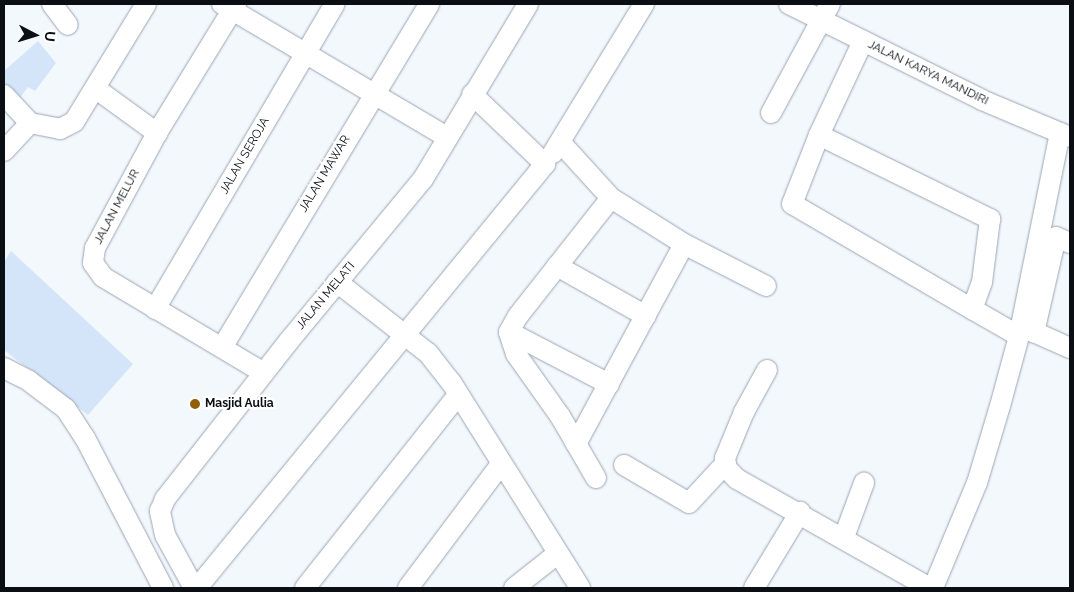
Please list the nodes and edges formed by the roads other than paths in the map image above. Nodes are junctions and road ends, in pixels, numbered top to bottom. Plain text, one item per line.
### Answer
1 (52, 4) edge
2 (146, 4) edge
3 (335, 4) edge
4 (429, 4) edge
5 (528, 4) edge
6 (644, 4) edge
7 (789, 4) edge
8 (230, 6) edge
9 (826, 12) edge
10 (68, 25) dead end
11 (863, 41) junction
12 (306, 53) junction
13 (95, 88) junction
14 (374, 93) junction
15 (4, 94) edge
16 (472, 94) junction
17 (771, 113) dead end
18 (30, 123) junction
19 (157, 133) junction
20 (1067, 134) edge
21 (819, 135) junction
22 (447, 137) junction
23 (560, 143) junction
24 (4, 151) edge
25 (545, 164) junction
26 (611, 198) junction
27 (1070, 243) edge
28 (684, 244) junction
29 (557, 266) junction
30 (337, 282) junction
31 (766, 286) dead end
32 (155, 308) junction
33 (972, 309) junction
34 (646, 316) junction
35 (510, 332) junction
36 (408, 335) junction
37 (1019, 336) junction
38 (223, 346) junction
39 (1070, 348) edge
40 (4, 368) edge
41 (767, 370) dead end
42 (264, 373) junction
43 (609, 384) junction
44 (458, 395) junction
45 (576, 444) junction
46 (726, 463) junction
47 (501, 464) junction
48 (624, 465) dead end
49 (596, 478) dead end
50 (864, 483) dead end
51 (800, 512) junction
52 (844, 537) junction
53 (556, 554) junction
54 (163, 588) edge
55 (195, 588) edge
56 (305, 588) edge
57 (408, 588) edge
58 (514, 588) edge
59 (580, 588) edge
60 (754, 588) edge
61 (932, 588) edge

1 - 10 street
2 - 13 street
3 - 12 street, JALAN SEROJA
4 - 14 street, JALAN MAWAR
5 - 16 street, JALAN MELATI
6 - 23 street
7 - 9 street, JALAN KARYA MANDIRI
8 - 12 street
8 - 19 street, JALAN MELUR
9 - 11 street, JALAN KARYA MANDIRI
9 - 17 street
11 - 20 street, JALAN KARYA MANDIRI
11 - 21 street
12 - 14 street
12 - 32 street, JALAN SEROJA
13 - 18 street
13 - 19 street
14 - 22 street
14 - 38 street, JALAN MAWAR
15 - 18 street
16 - 22 street, JALAN MELATI
16 - 25 street
18 - 24 street
19 - 32 street, JALAN MELUR
20 - 37 street
21 - 33 street
21 - 33 street
22 - 30 street, JALAN MELATI
23 - 25 street
23 - 26 street
25 - 36 street
26 - 28 street
26 - 29 street
27 - 39 street
28 - 31 street
28 - 34 street
29 - 34 street
29 - 35 street
30 - 36 street
30 - 42 street, JALAN MELATI
32 - 38 street, JALAN MELUR
33 - 37 street
34 - 43 street
35 - 43 street
35 - 45 street
36 - 44 street
36 - 55 street
37 - 61 street
38 - 42 street, JALAN MELUR
40 - 54 street
41 - 46 street
42 - 55 street, JALAN MELATI
43 - 45 street
44 - 47 street
44 - 56 street
45 - 49 street
46 - 48 street
46 - 51 street
47 - 53 street
47 - 57 street
50 - 52 street
51 - 52 street
51 - 60 street
52 - 61 street
53 - 58 street
53 - 59 street

